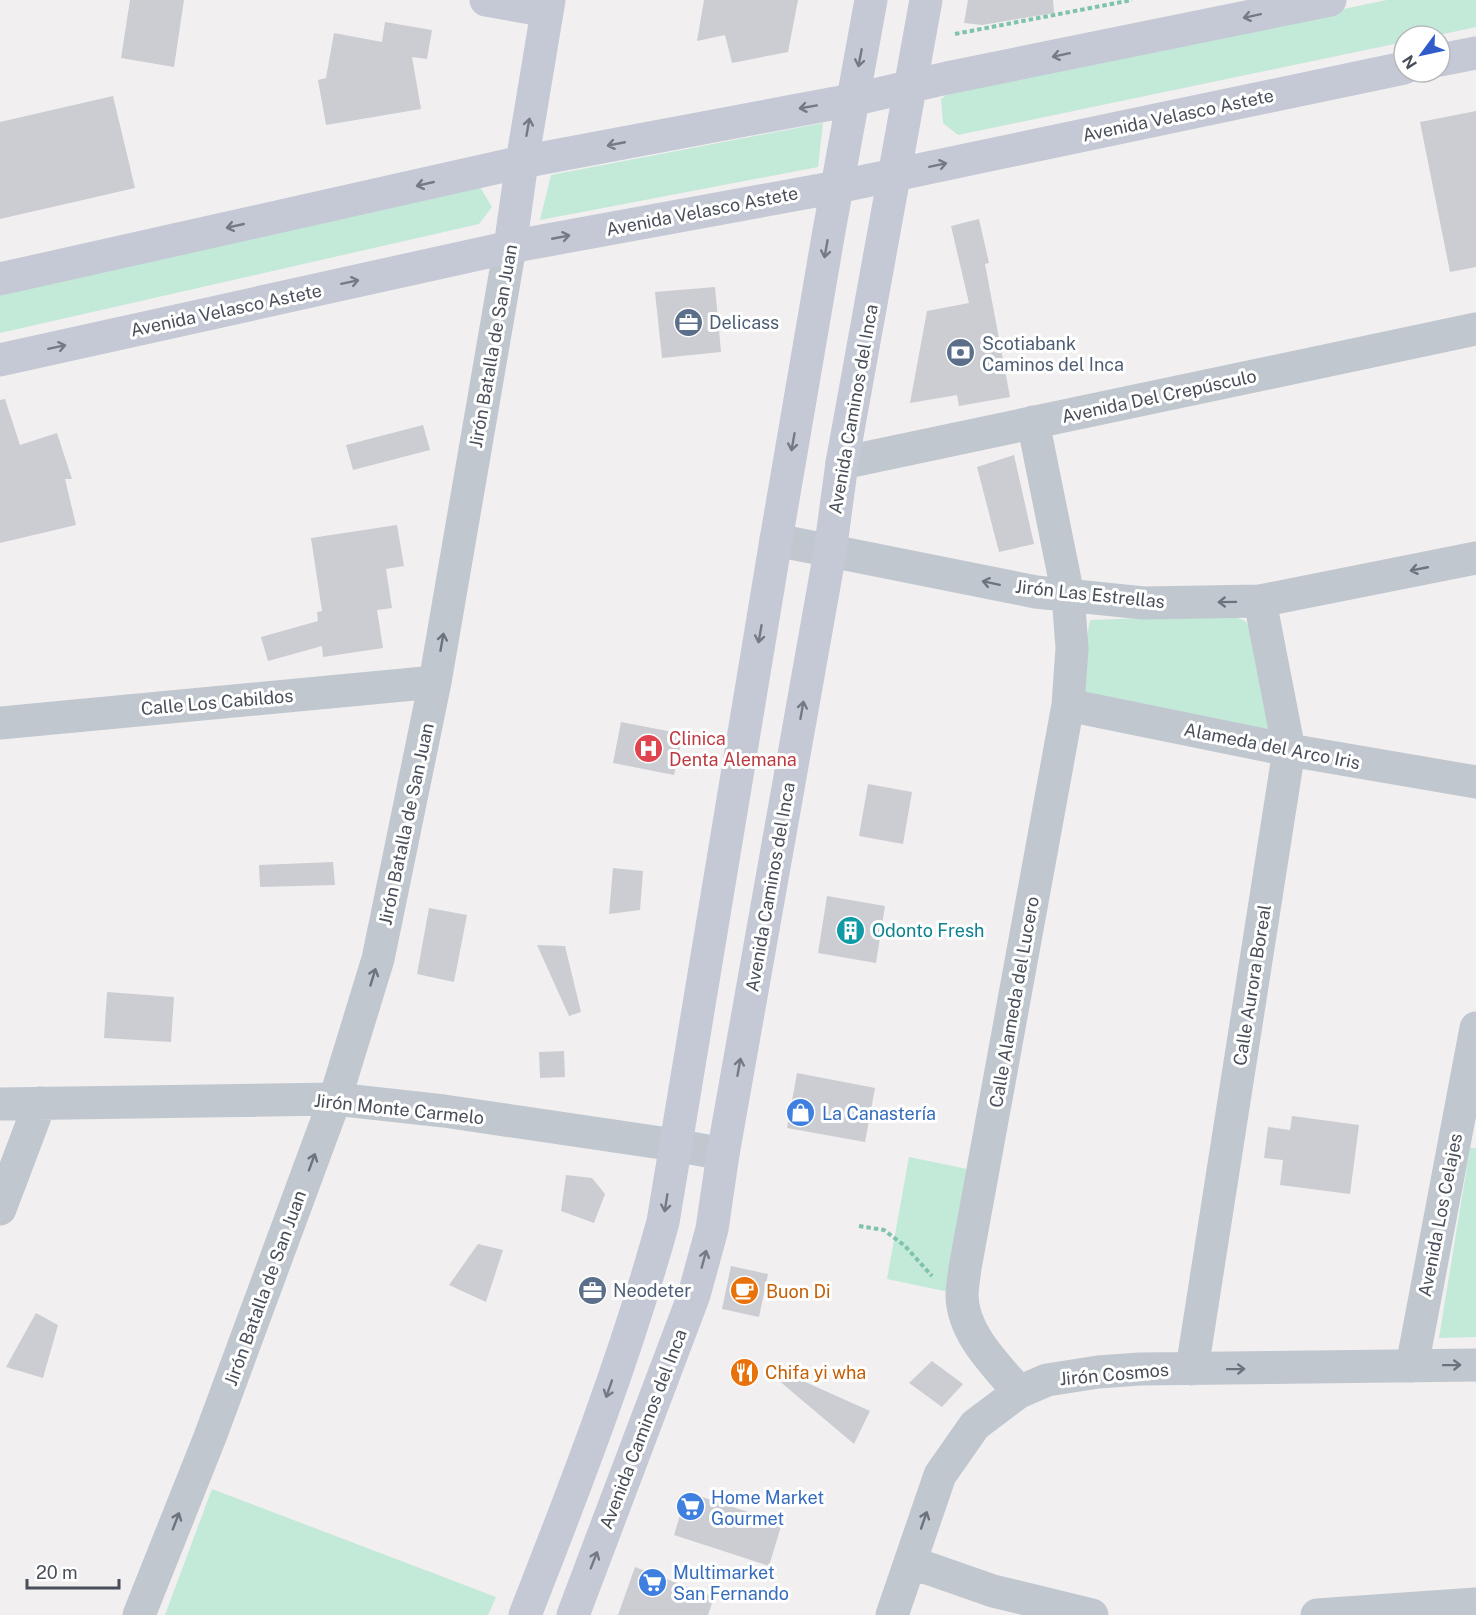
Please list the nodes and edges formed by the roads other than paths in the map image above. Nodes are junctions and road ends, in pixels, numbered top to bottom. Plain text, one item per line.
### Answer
1 (486, 0) edge
2 (871, 0) edge
3 (926, 0) edge
4 (1315, 1) edge
5 (548, 6) edge
6 (1476, 53) edge
7 (1452, 58) edge
8 (1392, 71) edge
9 (910, 87) junction
10 (852, 100) junction
11 (522, 162) junction
12 (895, 175) junction
13 (837, 187) junction
14 (510, 247) junction
15 (0, 279) edge
16 (1476, 328) edge
17 (0, 360) edge
18 (1033, 422) junction
19 (842, 463) junction
20 (776, 540) junction
21 (830, 552) junction
22 (1476, 558) edge
23 (1068, 595) junction
24 (1260, 601) junction
25 (435, 682) junction
26 (1068, 705) junction
27 (0, 723) edge
28 (1289, 750) junction
29 (1476, 782) edge
30 (1476, 1028) edge
31 (336, 1099) junction
32 (40, 1103) junction
33 (0, 1104) edge
34 (1466, 1130) edge
35 (675, 1145) junction
36 (723, 1154) junction
37 (0, 1209) edge
38 (1476, 1365) edge
39 (1412, 1366) junction
40 (1192, 1369) junction
41 (1019, 1392) junction
42 (910, 1562) junction
43 (1476, 1604) edge
44 (139, 1615) edge
45 (525, 1615) edge
46 (573, 1615) edge
47 (892, 1615) edge
48 (1092, 1615) edge
49 (1317, 1615) edge

1 - 5 main road
2 -> 10 main road
3 - 9 main road, Avenida Caminos del Inca
4 -> 9 main road
11 -> 5 main road, Jirón Batalla de San Juan
6 - 7 main road
12 -> 8 main road, Avenida Velasco Astete
9 - 10 main road
9 - 12 main road, Avenida Caminos del Inca
10 -> 11 main road
10 - 13 main road
11 - 14 main road, Jirón Batalla de San Juan
11 -> 15 main road
12 - 13 main road, Avenida Velasco Astete
12 - 19 main road, Avenida Caminos del Inca
14 -> 13 main road, Avenida Velasco Astete
13 -> 20 main road
17 -> 14 main road, Avenida Velasco Astete
25 -> 14 street, Jirón Batalla de San Juan
16 - 18 street, Avenida Del Crepúsculo
18 - 19 street, Avenida Del Crepúsculo
18 - 23 street, Calle Alameda del Lucero
19 - 21 main road, Avenida Caminos del Inca
20 - 21 street, Jirón Las Estrellas
20 -> 35 main road
23 -> 21 street, Jirón Las Estrellas
36 -> 21 main road, Avenida Caminos del Inca
22 -> 24 street, Jirón Las Estrellas
24 -> 23 street, Jirón Las Estrellas
23 - 26 street, Calle Alameda del Lucero
24 - 28 street, Calle Aurora Boreal
25 - 27 street, Calle Los Cabildos
31 -> 25 street, Jirón Batalla de San Juan
26 - 28 street, Alameda del Arco Iris
26 - 41 street, Calle Alameda del Lucero
28 - 29 street, Alameda del Arco Iris
28 - 40 street, Calle Aurora Boreal
30 - 34 street, Avenida Los Celajes
31 - 32 street, Jirón Monte Carmelo
31 - 35 street, Jirón Monte Carmelo
44 -> 31 street, Jirón Batalla de San Juan
32 - 33 street, Jirón Monte Carmelo
32 - 37 street
34 - 39 street, Avenida Los Celajes
35 - 36 street, Jirón Monte Carmelo
35 -> 45 main road
46 -> 36 main road, Avenida Caminos del Inca
39 -> 38 street, Jirón Cosmos
40 -> 39 street, Jirón Cosmos
40 - 41 street, Jirón Cosmos
42 -> 41 street, Jirón Cosmos
42 - 47 street, Jirón Cosmos
42 - 48 street
43 - 49 street

